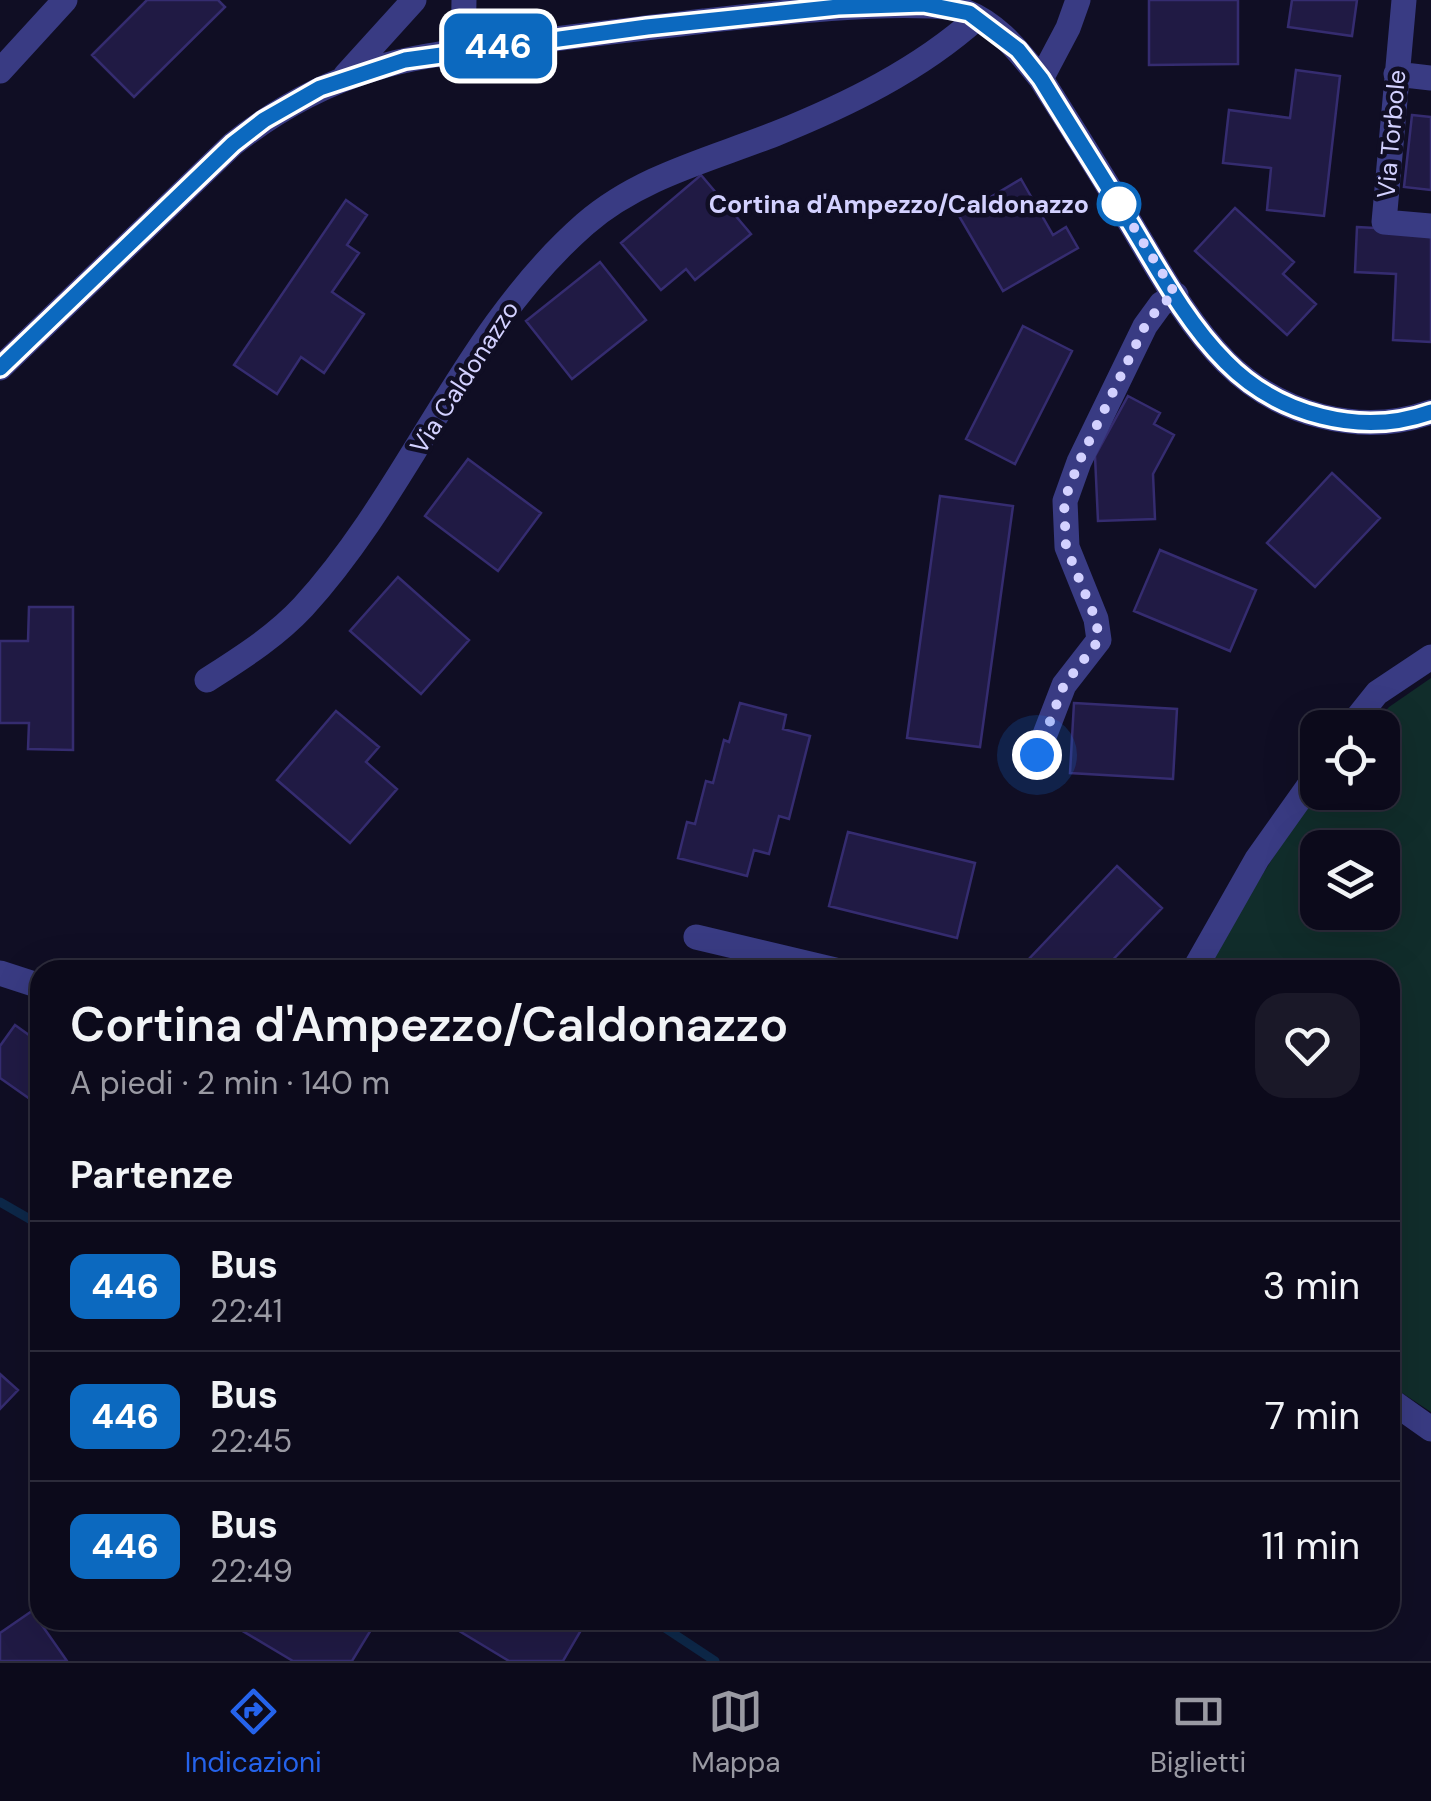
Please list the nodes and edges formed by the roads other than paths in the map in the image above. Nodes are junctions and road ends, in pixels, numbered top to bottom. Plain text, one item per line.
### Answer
1 (65, 0) edge
2 (414, 0) edge
3 (464, 0) edge
4 (1078, 0) edge
5 (1404, 0) edge
6 (977, 18) junction
7 (464, 50) junction
8 (0, 71) edge
9 (1396, 74) junction
10 (1431, 78) edge
11 (342, 79) junction
12 (1041, 79) junction
13 (1431, 226) edge
14 (1176, 295) junction
15 (0, 368) edge
16 (1431, 412) edge
17 (1431, 657) edge
18 (207, 680) dead end
19 (1364, 710) edge
20 (1037, 755) dead end
21 (1300, 799) edge
22 (696, 937) dead end
23 (793, 960) edge
24 (1200, 960) edge
25 (0, 973) edge
26 (30, 983) edge
27 (1400, 1407) edge
28 (1431, 1429) edge

1 - 8 street
2 - 11 street
3 - 7 street
4 - 12 street
5 - 9 street, Via Torbole
6 - 7 street
6 - 12 street
6 - 18 street, Via Caldonazzo
7 - 11 street
9 - 10 street
9 - 13 street, Via Torbole
11 - 15 street
12 - 14 street
14 - 16 street
14 - 20 street
17 - 19 street
21 - 24 street
22 - 23 street
25 - 26 street
27 - 28 street

